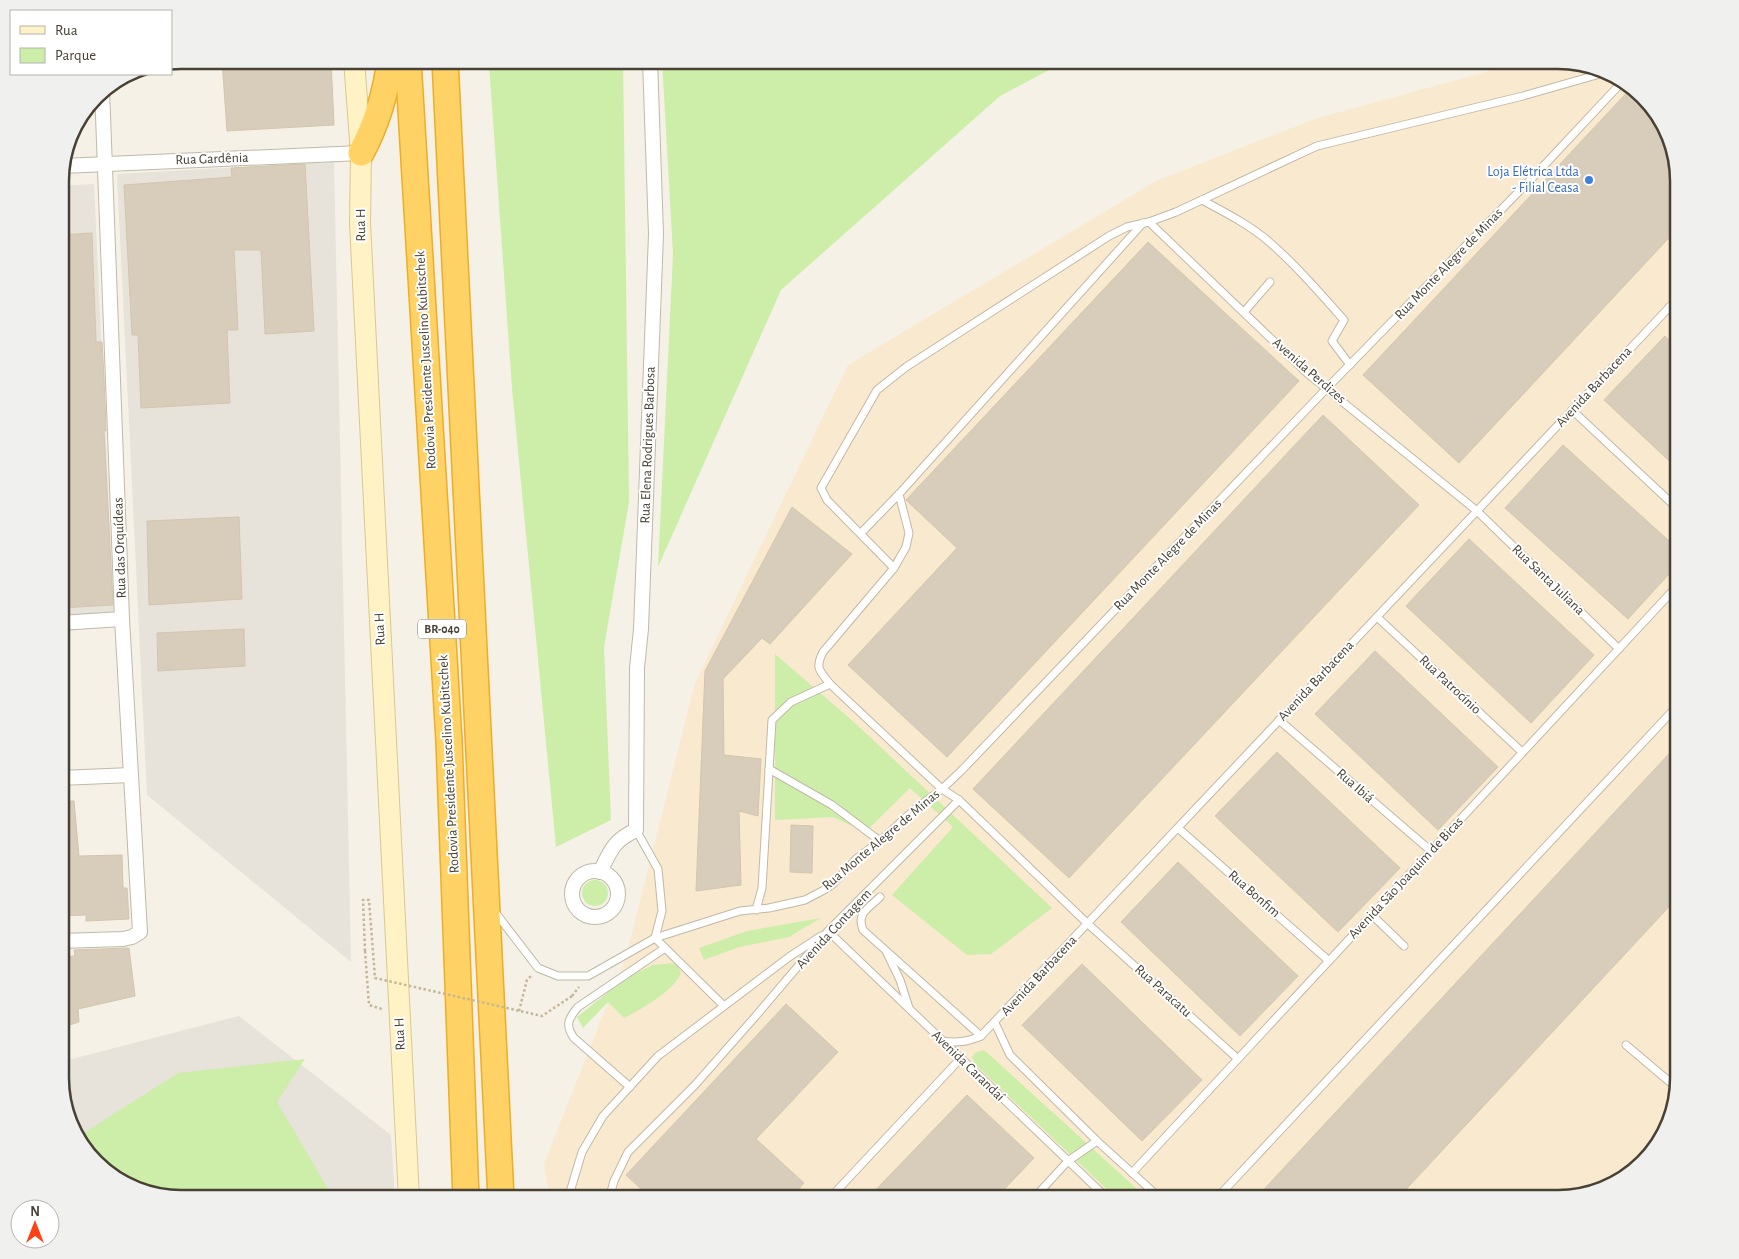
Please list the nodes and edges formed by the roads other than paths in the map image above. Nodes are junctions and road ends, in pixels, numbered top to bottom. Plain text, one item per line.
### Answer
1 (355, 69) edge
2 (388, 69) edge
3 (409, 69) edge
4 (444, 69) edge
5 (650, 69) edge
6 (1595, 75) edge
7 (1618, 87) edge
8 (103, 101) edge
9 (361, 153) junction
10 (106, 164) junction
11 (70, 166) edge
12 (1202, 200) junction
13 (1146, 222) junction
14 (1270, 282) dead end
15 (1669, 307) edge
16 (1244, 312) junction
17 (1350, 365) junction
18 (1327, 388) junction
19 (1572, 410) junction
20 (899, 494) junction
21 (1670, 502) edge
22 (1477, 511) junction
23 (861, 534) junction
24 (894, 568) junction
25 (1670, 594) edge
26 (1377, 617) junction
27 (122, 619) junction
28 (69, 622) edge
29 (1619, 649) junction
30 (830, 684) junction
31 (1670, 714) edge
32 (1280, 720) junction
33 (1522, 752) junction
34 (769, 769) junction
35 (131, 775) junction
36 (69, 778) edge
37 (942, 789) junction
38 (959, 800) junction
39 (1178, 828) junction
40 (636, 830) junction
41 (880, 841) junction
42 (1431, 851) junction
43 (600, 872) dead end
44 (880, 897) dead end
45 (486, 900) junction
46 (756, 910) junction
47 (1372, 915) junction
48 (1088, 924) junction
49 (828, 932) junction
50 (655, 938) junction
51 (69, 941) edge
52 (1404, 946) dead end
53 (665, 948) junction
54 (886, 950) junction
55 (1329, 960) junction
56 (724, 1006) junction
57 (910, 1011) junction
58 (995, 1023) junction
59 (982, 1036) junction
60 (942, 1041) junction
61 (1626, 1045) dead end
62 (1238, 1058) junction
63 (960, 1059) junction
64 (1670, 1082) edge
65 (630, 1087) junction
66 (1097, 1141) junction
67 (1068, 1161) junction
68 (1132, 1173) junction
69 (409, 1190) edge
70 (466, 1190) edge
71 (501, 1190) edge
72 (571, 1190) edge
73 (612, 1190) edge
74 (837, 1190) edge
75 (1041, 1190) edge
76 (1099, 1190) edge
77 (1151, 1190) edge
78 (1224, 1190) edge

1 - 9 main road, Rua H
2 - 9 highway
3 - 70 highway, Rodovia Presidente Juscelino Kubitschek / BR-040
4 - 45 highway, BR-040
5 - 40 street, Rua Elena Rodrigues Barbosa
6 - 12 lane
7 - 17 lane, Rua Monte Alegre de Minas
8 - 10 street, Rua das Orquídeas
9 - 10 street, Rua Gardênia
9 - 69 main road, Rua H
10 - 11 street, Rua Gardênia
10 - 27 street, Rua das Orquídeas
12 - 13 lane
12 - 17 lane
13 - 16 lane, Avenida Perdizes
13 - 20 lane
13 - 23 lane
14 - 16 lane
15 - 19 lane, Avenida Barbacena
16 - 18 lane, Avenida Perdizes
17 - 18 lane, Rua Monte Alegre de Minas
18 - 22 lane, Avenida Perdizes
18 - 37 lane, Rua Monte Alegre de Minas
19 - 21 lane
19 - 22 lane, Avenida Barbacena
20 - 23 lane
20 - 24 lane
22 - 26 lane, Avenida Barbacena
22 - 29 lane, Rua Santa Juliana
23 - 24 lane
24 - 30 lane
25 - 29 lane, Avenida São Joaquim de Bicas
26 - 32 lane, Avenida Barbacena
26 - 33 lane, Rua Patrocínio
27 - 28 street
27 - 35 street, Rua das Orquídeas
29 - 33 lane, Avenida São Joaquim de Bicas
30 - 34 lane
30 - 37 lane
31 - 78 lane
32 - 39 lane, Avenida Barbacena
32 - 42 lane, Rua Ibiá
33 - 42 lane, Avenida São Joaquim de Bicas
34 - 41 lane
34 - 46 lane
35 - 36 street
35 - 51 street, Rua das Orquídeas
37 - 38 lane
37 - 41 lane, Rua Monte Alegre de Minas
38 - 48 lane, Rua Paracatu
38 - 49 lane, Avenida Contagem
39 - 48 lane, Avenida Barbacena
39 - 55 lane, Rua Bonfim
40 - 43 street
40 - 50 lane, Rua Elena Rodrigues Barbosa
41 - 46 lane, Rua Monte Alegre de Minas
42 - 47 lane, Avenida São Joaquim de Bicas
44 - 54 lane
45 - 50 lane
45 - 71 highway, BR-040
46 - 50 lane, Rua Monte Alegre de Minas
47 - 52 lane
47 - 55 lane, Avenida São Joaquim de Bicas
48 - 58 lane, Avenida Barbacena
48 - 62 lane, Rua Paracatu
49 - 56 lane
49 - 57 lane, Avenida Carandaí
49 - 73 lane, Avenida Contagem
50 - 53 lane
53 - 56 lane
53 - 65 lane
54 - 57 lane
54 - 59 lane
55 - 62 lane, Avenida São Joaquim de Bicas
56 - 65 lane
57 - 60 lane, Avenida Carandaí
58 - 59 lane, Avenida Barbacena
58 - 66 lane
59 - 60 lane, Avenida Barbacena
60 - 63 lane, Avenida Carandaí
61 - 64 lane
62 - 68 lane, Avenida São Joaquim de Bicas
63 - 67 lane, Avenida Carandaí
63 - 74 lane
65 - 72 lane
66 - 67 lane
66 - 68 lane
67 - 75 lane
67 - 76 lane, Avenida Carandaí
68 - 77 lane

